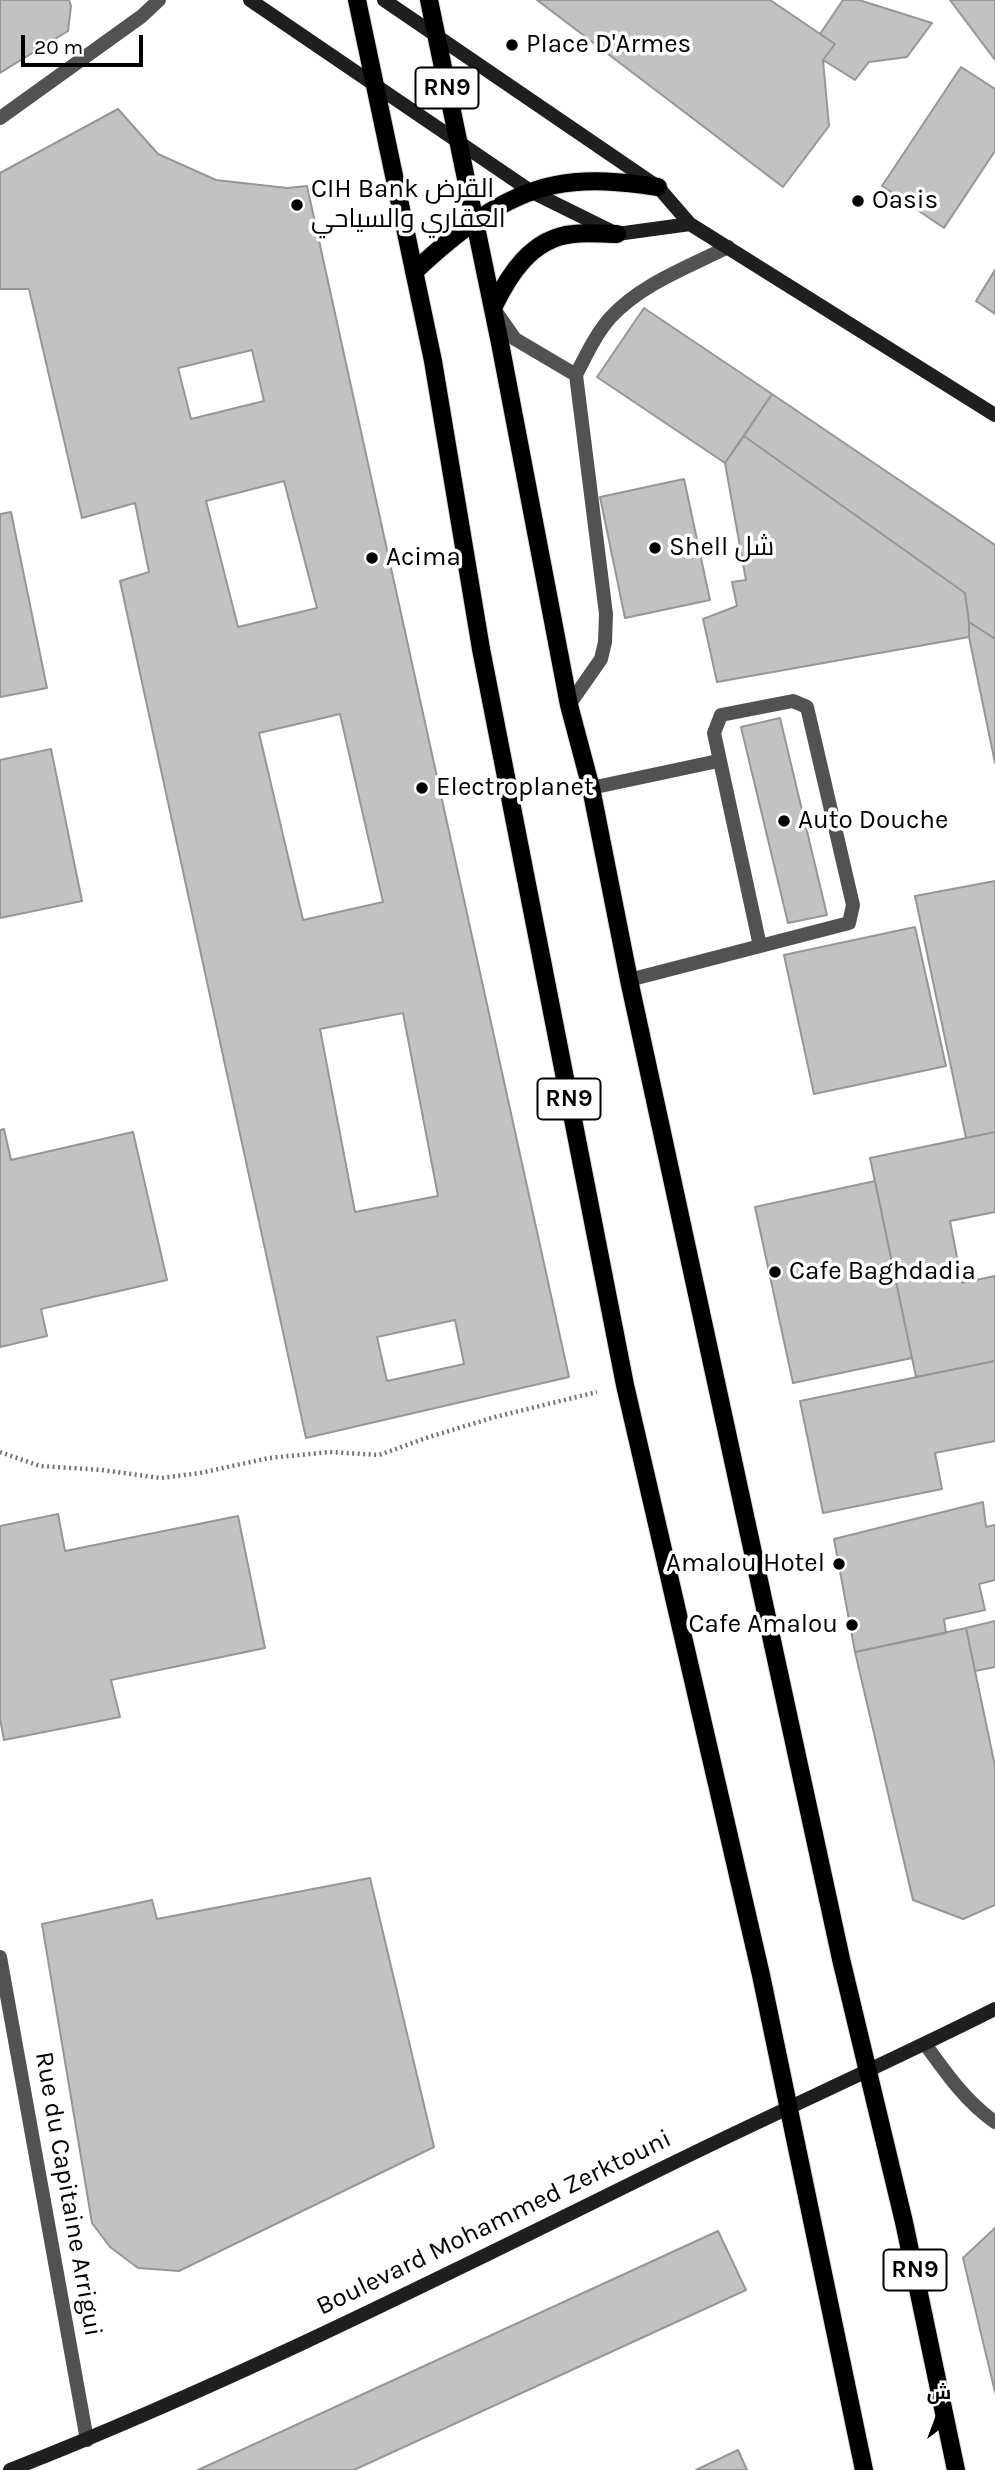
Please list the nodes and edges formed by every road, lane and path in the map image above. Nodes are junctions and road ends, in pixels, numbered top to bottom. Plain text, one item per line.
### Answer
1 (159, 0) edge
2 (250, 0) edge
3 (357, 0) edge
4 (384, 0) edge
5 (429, 0) edge
6 (436, 35) junction
7 (375, 85) junction
8 (0, 118) edge
9 (457, 142) junction
10 (657, 187) junction
11 (532, 192) junction
12 (475, 223) junction
13 (690, 224) junction
14 (617, 234) junction
15 (728, 247) junction
16 (414, 272) junction
17 (493, 307) junction
18 (576, 375) junction
19 (995, 415) edge
20 (569, 705) junction
21 (718, 761) junction
22 (592, 788) junction
23 (760, 946) junction
24 (629, 980) junction
25 (625, 1385) junction
26 (0, 1452) edge
27 (0, 1957) edge
28 (995, 2009) edge
29 (925, 2044) junction
30 (868, 2070) junction
31 (788, 2107) junction
32 (995, 2122) edge
33 (87, 2440) junction
34 (10, 2470) edge
35 (864, 2470) edge
36 (956, 2470) edge

1 - 8 street
2 - 7 main road
3 - 7 main road, RN9
4 - 6 main road
5 - 6 main road, RN9
6 - 9 main road, RN9
6 - 10 main road
7 - 9 main road
7 - 16 main road, RN9
9 - 11 main road
9 - 12 main road, RN9
10 - 11 main road
10 - 13 main road
11 - 12 main road
11 - 14 main road
12 - 16 main road
12 - 17 main road, RN9
13 - 14 main road
13 - 15 main road
14 - 17 main road
15 - 18 street
15 - 19 main road
16 - 25 main road, RN9
17 - 18 street
17 - 20 main road, RN9
18 - 20 street
20 - 22 main road, RN9
21 - 22 street
21 - 23 street
21 - 23 street
22 - 24 main road, RN9
23 - 24 street
24 - 30 main road, RN9
25 - 26 path
25 - 31 main road, RN9
27 - 33 street, Rue du Capitaine Arrigui
28 - 29 main road, Boulevard Mohammed Zerktouni
29 - 30 main road, Boulevard Mohammed Zerktouni
29 - 32 street
30 - 31 main road, Boulevard Mohammed Zerktouni
30 - 36 main road, RN9
31 - 33 main road, Boulevard Mohammed Zerktouni
31 - 35 main road, RN9
33 - 34 main road, Boulevard Mohammed Zerktouni

